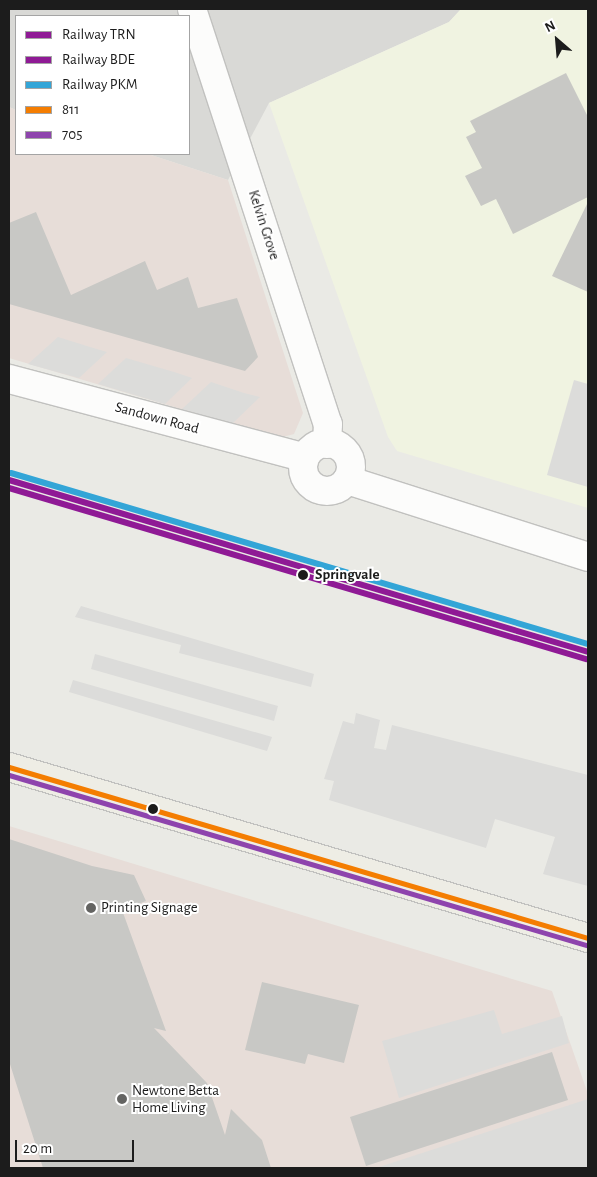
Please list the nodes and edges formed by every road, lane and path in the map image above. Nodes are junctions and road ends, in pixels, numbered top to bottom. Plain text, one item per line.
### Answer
1 (192, 9) edge
2 (9, 379) edge
3 (316, 451) junction
4 (347, 480) junction
5 (588, 557) edge
6 (9, 767) edge
7 (588, 938) edge

1 - 3 street, Kelvin Grove
2 - 3 street, Sandown Road
3 - 4 street
3 - 4 street
4 - 5 street
6 - 7 main road

